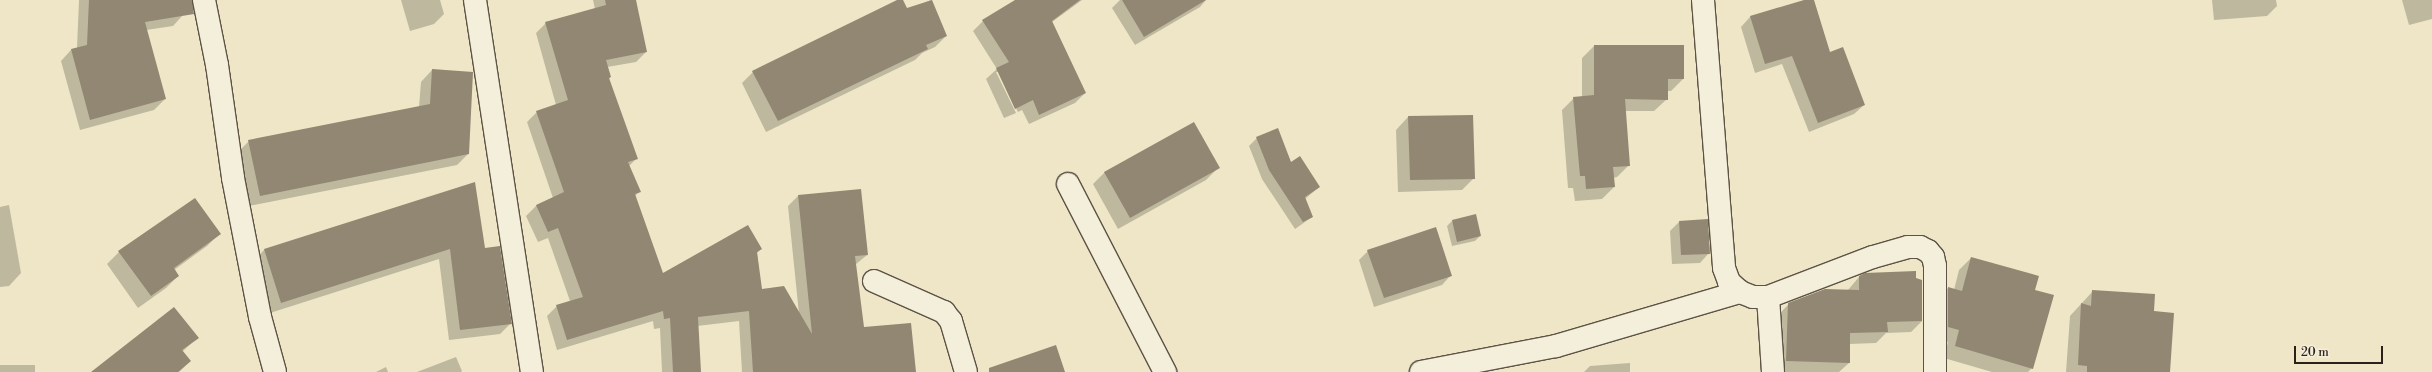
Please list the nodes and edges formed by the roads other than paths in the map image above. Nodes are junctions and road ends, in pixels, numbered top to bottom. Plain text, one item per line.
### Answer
1 (204, 0) edge
2 (475, 0) edge
3 (1703, 0) edge
4 (1068, 184) dead end
5 (874, 281) dead end
6 (1740, 292) junction
7 (1768, 297) junction
8 (275, 372) edge
9 (532, 372) edge
10 (966, 372) edge
11 (1165, 372) edge
12 (1421, 372) edge
13 (1772, 372) edge
14 (1935, 372) edge

1 - 8 street
2 - 9 street
3 - 6 street
4 - 11 street
5 - 10 street
6 - 7 street
6 - 12 street
7 - 13 street
7 - 14 street

